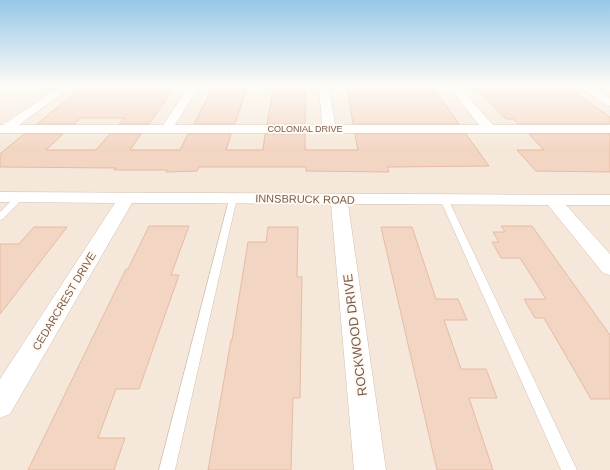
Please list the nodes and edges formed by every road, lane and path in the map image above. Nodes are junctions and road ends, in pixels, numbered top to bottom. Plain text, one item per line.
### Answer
1 (36, 107) edge
2 (181, 107) edge
3 (326, 107) edge
4 (471, 107) edge
5 (167, 128) junction
6 (329, 129) junction
7 (610, 129) edge
8 (2, 130) edge
9 (489, 130) junction
10 (0, 197) edge
11 (20, 197) junction
12 (127, 197) junction
13 (233, 198) junction
14 (339, 199) junction
15 (444, 199) junction
16 (553, 200) junction
17 (610, 200) edge
18 (0, 217) edge
19 (610, 268) edge
20 (0, 404) edge
21 (167, 470) edge
22 (370, 470) edge
23 (569, 470) edge

1 - 8 street
2 - 5 street
3 - 6 street
4 - 9 street
5 - 6 street, COLONIAL DRIVE
5 - 8 street, COLONIAL DRIVE
6 - 9 street, COLONIAL DRIVE
7 - 9 street, COLONIAL DRIVE
10 - 11 street, INNSBRUCK ROAD
11 - 12 street, INNSBRUCK ROAD
11 - 18 lane
12 - 13 street, INNSBRUCK ROAD
12 - 20 street, CEDARCREST DRIVE
13 - 14 street, INNSBRUCK ROAD
13 - 21 lane
14 - 15 street, INNSBRUCK ROAD
14 - 22 street, ROCKWOOD DRIVE
15 - 16 street, INNSBRUCK ROAD
15 - 23 lane
16 - 17 street, INNSBRUCK ROAD
16 - 19 street

